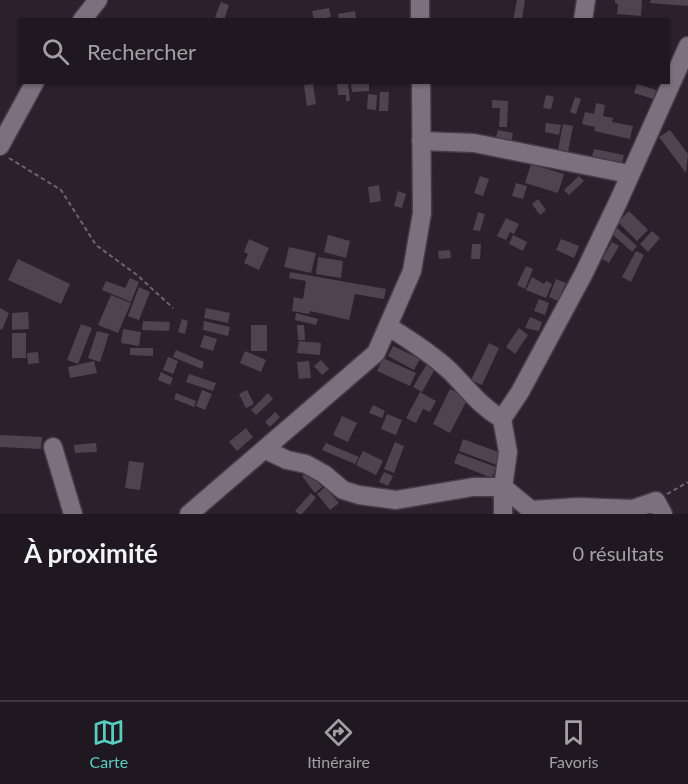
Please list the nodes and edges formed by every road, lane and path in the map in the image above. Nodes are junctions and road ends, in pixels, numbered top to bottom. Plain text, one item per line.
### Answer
1 (98, 0) edge
2 (420, 0) edge
3 (586, 0) edge
4 (84, 18) edge
5 (420, 18) edge
6 (583, 18) edge
7 (688, 46) edge
8 (679, 67) edge
9 (34, 84) edge
10 (421, 84) edge
11 (421, 141) junction
12 (4, 151) edge
13 (629, 174) junction
14 (173, 309) dead end
15 (388, 327) junction
16 (502, 419) junction
17 (53, 447) dead end
18 (266, 450) junction
19 (688, 482) edge
20 (503, 487) junction
21 (659, 508) edge
22 (73, 514) edge
23 (189, 514) edge
24 (503, 514) edge

1 - 4 street
2 - 5 street
3 - 6 street
7 - 8 street
8 - 13 street
9 - 12 street
10 - 11 street
11 - 13 street
11 - 15 street
12 - 14 path
13 - 16 street
15 - 16 street
15 - 18 street
16 - 20 street
17 - 22 street
18 - 20 street
18 - 23 street
19 - 21 path
20 - 21 street
20 - 24 street

